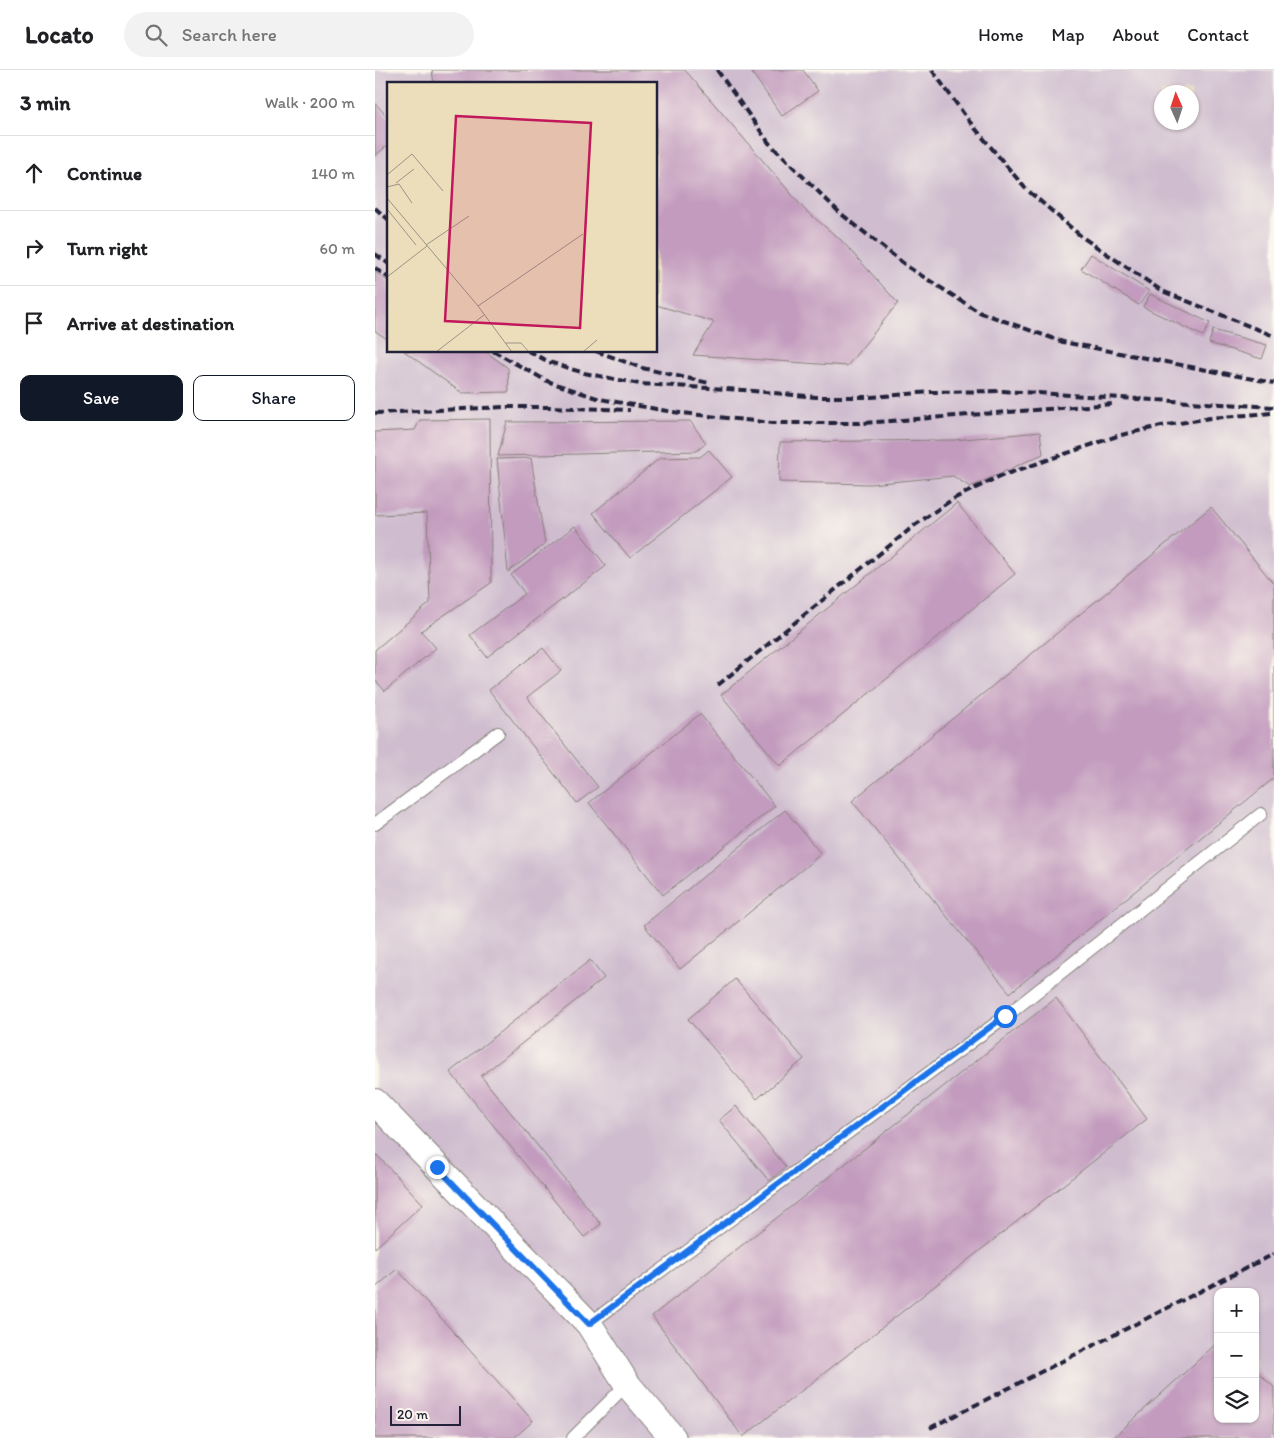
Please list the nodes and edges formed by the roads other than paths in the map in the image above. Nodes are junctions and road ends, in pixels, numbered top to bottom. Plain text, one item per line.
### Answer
1 (498, 733) dead end
2 (1261, 814) dead end
3 (375, 824) edge
4 (375, 1102) edge
5 (589, 1324) junction
6 (627, 1384) junction
7 (573, 1438) edge
8 (673, 1438) edge

1 - 3 lane
2 - 5 lane
4 - 5 street
5 - 6 street
6 - 7 lane
6 - 8 street

